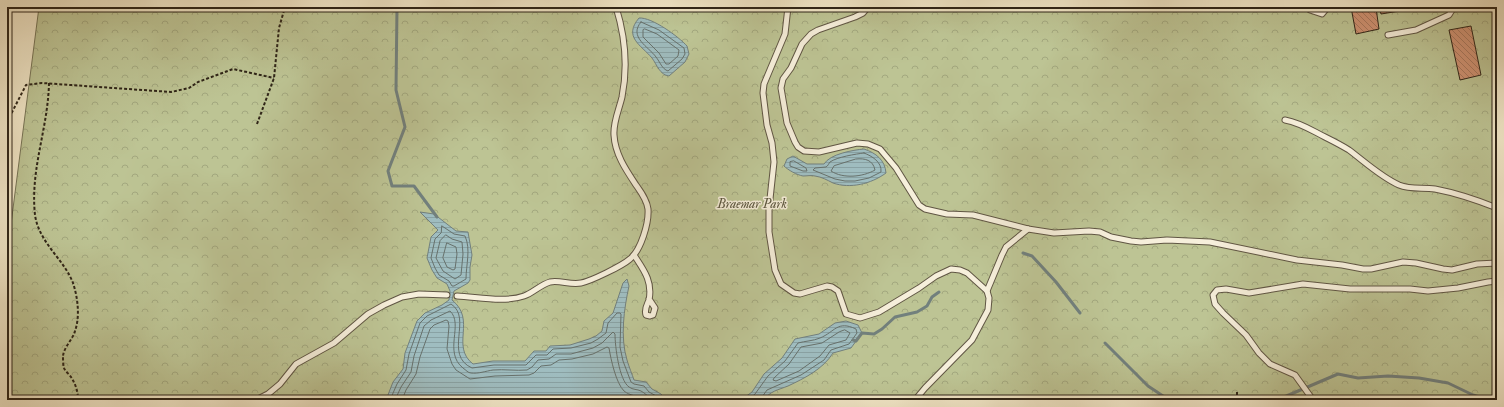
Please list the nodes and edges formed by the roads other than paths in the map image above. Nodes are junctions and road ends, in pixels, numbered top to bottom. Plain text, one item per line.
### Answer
1 (616, 7) edge
2 (788, 7) edge
3 (868, 7) edge
4 (1306, 7) edge
5 (1454, 7) edge
6 (1327, 8) dead end
7 (1388, 35) dead end
8 (1285, 120) dead end
9 (1497, 208) edge
10 (1028, 229) junction
11 (634, 255) junction
12 (1497, 264) edge
13 (1497, 281) edge
14 (987, 290) junction
15 (447, 295) dead end
16 (457, 296) dead end
17 (649, 299) dead end
18 (915, 399) edge
19 (256, 400) edge
20 (1313, 400) edge

1 - 11 lane
2 - 14 lane
3 - 10 lane
4 - 6 lane
5 - 7 lane
8 - 9 lane
10 - 12 lane
10 - 14 lane
11 - 16 lane
11 - 17 lane
13 - 20 lane
14 - 18 lane
15 - 19 lane

